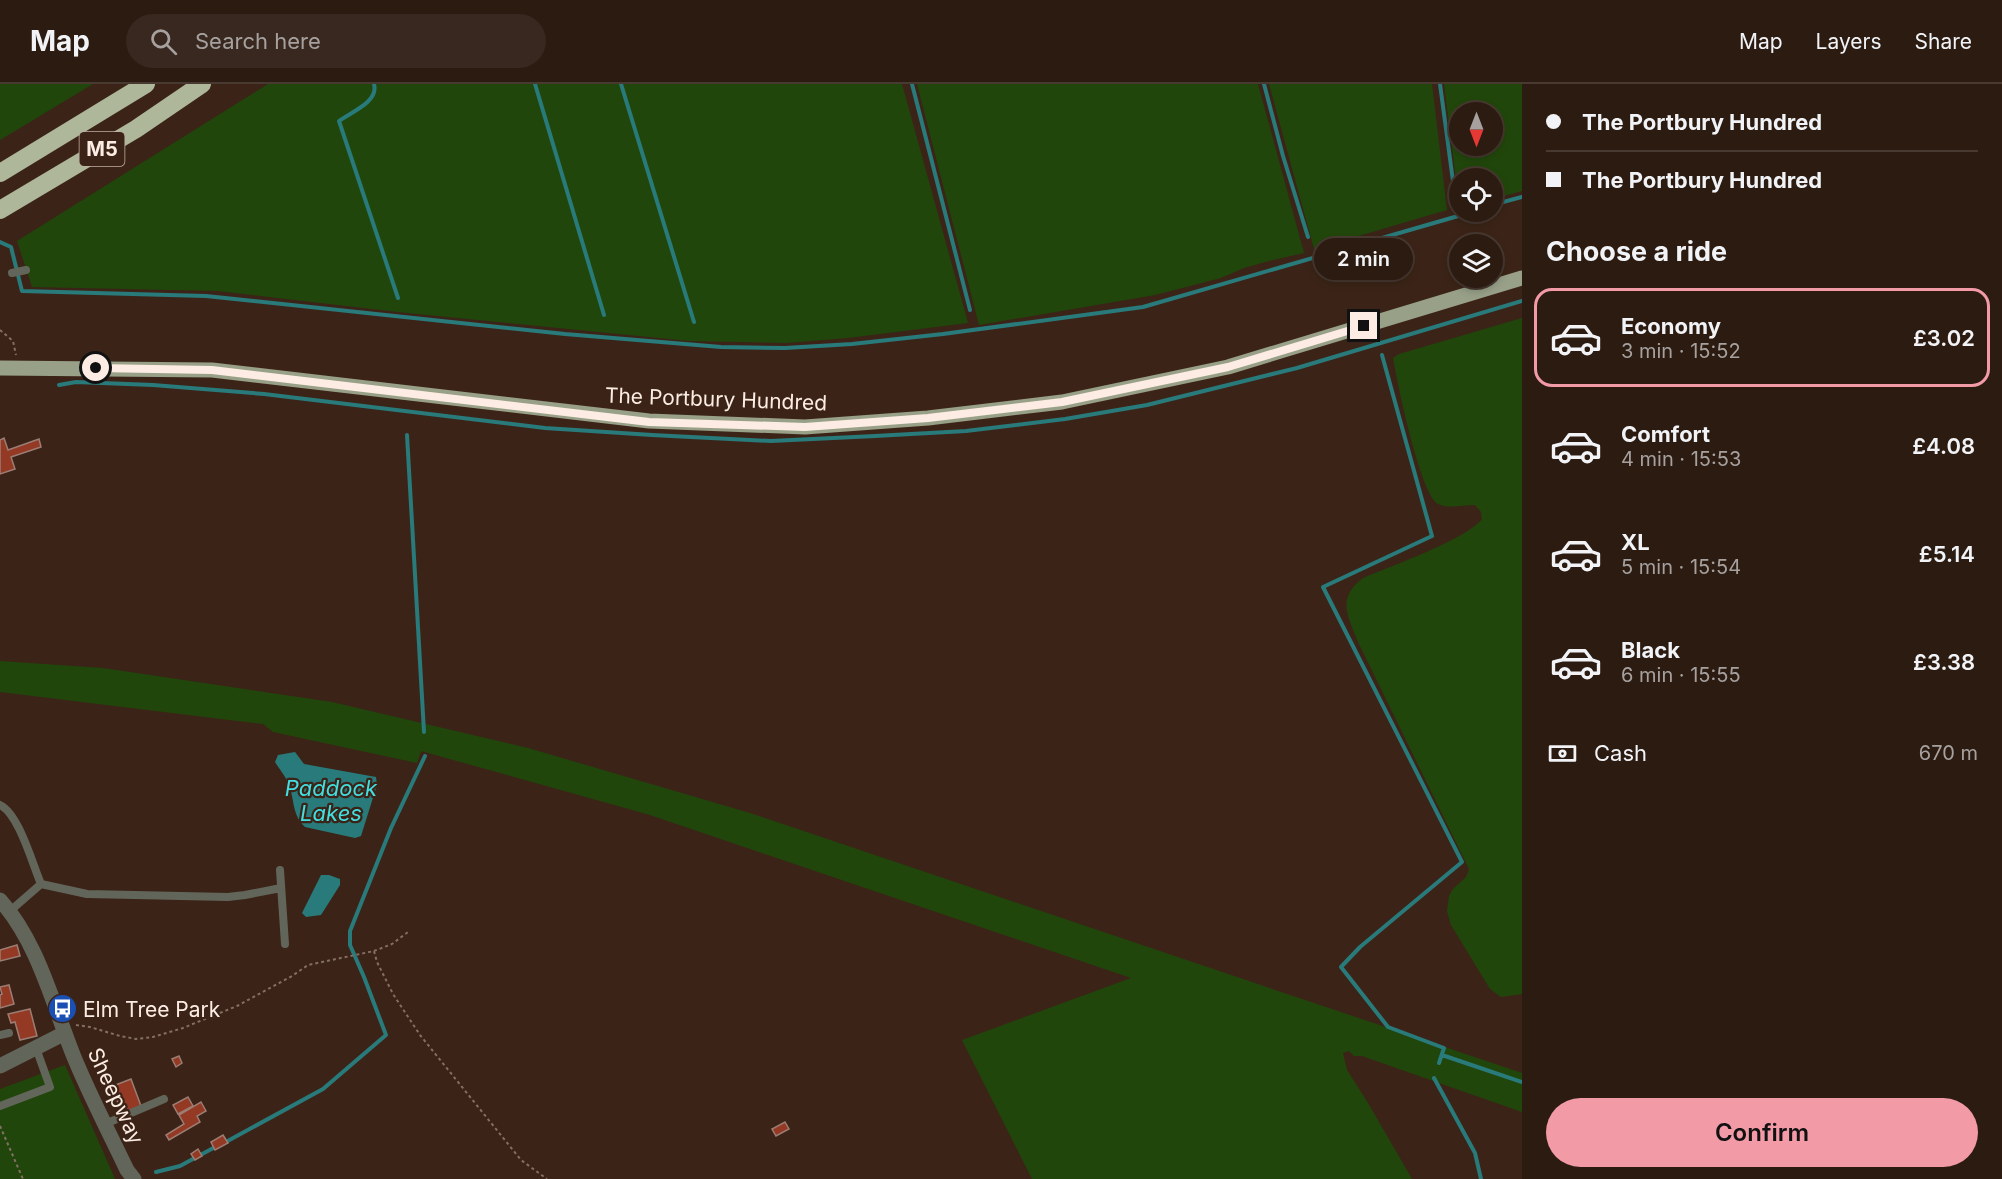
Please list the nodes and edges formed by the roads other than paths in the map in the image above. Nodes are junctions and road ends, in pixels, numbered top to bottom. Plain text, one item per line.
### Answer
1 (146, 84) edge
2 (202, 84) edge
3 (0, 173) edge
4 (0, 210) edge
5 (25, 270) dead end
6 (12, 273) dead end
7 (1522, 278) edge
8 (0, 368) edge
9 (0, 805) edge
10 (280, 870) dead end
11 (41, 884) junction
12 (282, 888) junction
13 (5, 906) edge
14 (285, 944) dead end
15 (64, 1031) junction
16 (9, 1033) dead end
17 (0, 1035) edge
18 (36, 1048) junction
19 (0, 1066) edge
20 (164, 1099) dead end
21 (0, 1106) edge
22 (104, 1124) junction
23 (134, 1179) edge

1 - 3 highway, M5
2 - 4 highway, M5
5 - 6 lane
7 - 8 main road, The Portbury Hundred
9 - 11 lane
10 - 12 lane
11 - 12 lane
11 - 13 lane
12 - 14 lane
13 - 15 street, Sheepway
15 - 18 street
15 - 22 street, Sheepway
16 - 17 lane
18 - 19 street
18 - 21 lane
20 - 22 lane
22 - 23 street, Sheepway

